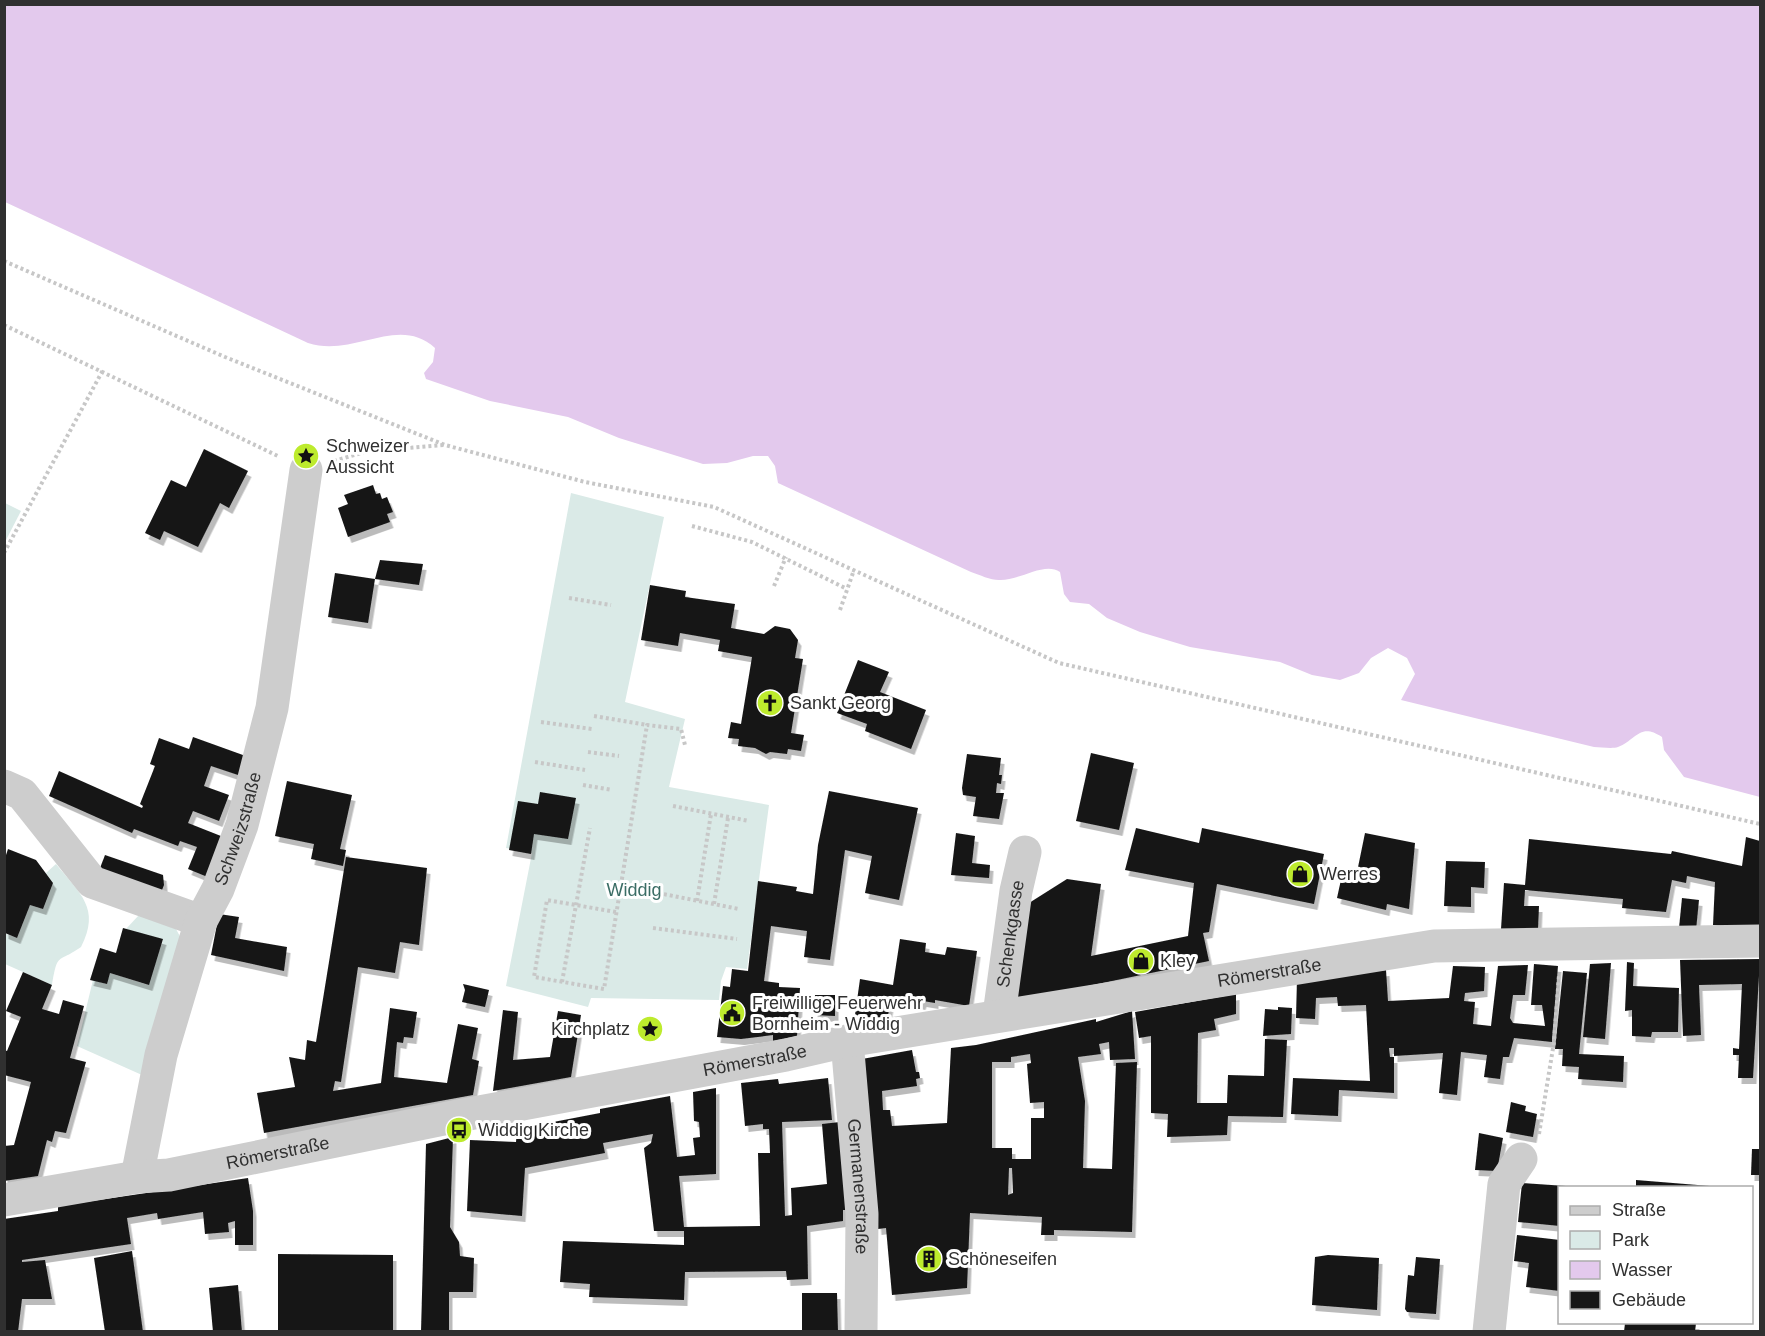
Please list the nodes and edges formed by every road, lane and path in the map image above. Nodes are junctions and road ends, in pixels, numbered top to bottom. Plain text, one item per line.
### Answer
1 (4, 261) edge
2 (4, 325) edge
3 (103, 370) junction
4 (445, 445) junction
5 (306, 470) junction
6 (692, 526) dead end
7 (4, 554) edge
8 (786, 557) junction
9 (854, 570) junction
10 (774, 586) dead end
11 (847, 589) junction
12 (569, 598) dead end
13 (611, 605) dead end
14 (840, 610) dead end
15 (594, 716) dead end
16 (541, 722) dead end
17 (647, 725) junction
18 (592, 729) dead end
19 (685, 745) dead end
20 (588, 752) dead end
21 (619, 756) dead end
22 (535, 762) dead end
23 (585, 770) dead end
24 (583, 785) dead end
25 (4, 786) edge
26 (612, 790) dead end
27 (673, 806) dead end
28 (711, 814) junction
29 (728, 818) junction
30 (749, 821) dead end
31 (1761, 824) edge
32 (590, 828) dead end
33 (1025, 852) dead end
34 (658, 893) dead end
35 (697, 901) junction
36 (714, 904) junction
37 (575, 905) junction
38 (739, 909) dead end
39 (616, 912) junction
40 (201, 921) junction
41 (653, 927) dead end
42 (737, 939) dead end
43 (1761, 941) edge
44 (1562, 944) junction
45 (562, 982) junction
46 (999, 1015) junction
47 (847, 1041) junction
48 (1521, 1159) joint
49 (137, 1177) junction
50 (4, 1200) edge
51 (861, 1332) edge
52 (1489, 1332) edge

1 - 4 path
2 - 3 path
3 - 5 path
3 - 7 path
4 - 5 path
4 - 9 path
5 - 40 street, Schweizstraße
6 - 8 path
8 - 10 path
8 - 11 path
9 - 11 path
9 - 31 path
11 - 14 path
12 - 13 path
15 - 17 path
16 - 18 path
17 - 19 path
17 - 39 path
20 - 21 path
22 - 23 path
24 - 26 path
25 - 40 street
27 - 28 path
28 - 29 path
28 - 35 path
29 - 30 path
29 - 36 path
32 - 37 path
33 - 46 street, Schenkgasse
34 - 35 path
35 - 36 path
36 - 38 path
37 - 39 path
37 - 45 path
37 - 45 path
39 - 45 path
40 - 49 street, Schweizstraße
41 - 42 path
43 - 44 street, Römerstraße
44 - 46 street, Römerstraße
44 - 48 path
46 - 47 street, Römerstraße
47 - 49 street, Römerstraße
47 - 51 street, Germanenstraße
48 - 52 street
49 - 50 street, Römerstraße

